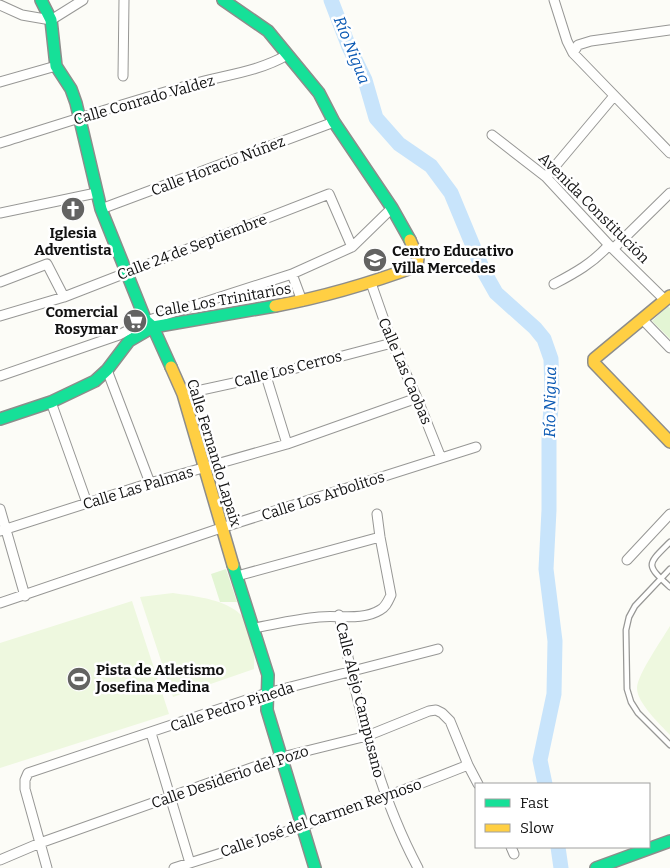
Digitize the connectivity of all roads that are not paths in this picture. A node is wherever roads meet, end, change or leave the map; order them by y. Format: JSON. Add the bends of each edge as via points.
{"nodes":[{"id":1,"x":41,"y":0,"type":"edge"},
{"id":2,"x":83,"y":0,"type":"edge"},
{"id":3,"x":124,"y":0,"type":"edge"},
{"id":4,"x":223,"y":0,"type":"edge"},
{"id":5,"x":554,"y":0,"type":"edge"},
{"id":6,"x":0,"y":5,"type":"edge"},
{"id":7,"x":51,"y":20,"type":"junction"},
{"id":8,"x":670,"y":30,"type":"edge"},
{"id":9,"x":573,"y":53,"type":"junction"},
{"id":10,"x":287,"y":55,"type":"junction"},
{"id":11,"x":56,"y":66,"type":"junction"},
{"id":12,"x":123,"y":76,"type":"dead end"},
{"id":13,"x":0,"y":82,"type":"edge"},
{"id":14,"x":614,"y":96,"type":"junction"},
{"id":15,"x":79,"y":118,"type":"junction"},
{"id":16,"x":334,"y":122,"type":"junction"},
{"id":17,"x":492,"y":135,"type":"dead end"},
{"id":18,"x":0,"y":143,"type":"edge"},
{"id":19,"x":670,"y":153,"type":"edge"},
{"id":20,"x":546,"y":177,"type":"junction"},
{"id":21,"x":96,"y":193,"type":"junction"},
{"id":22,"x":670,"y":194,"type":"edge"},
{"id":23,"x":392,"y":208,"type":"junction"},
{"id":24,"x":101,"y":209,"type":"junction"},
{"id":25,"x":0,"y":213,"type":"edge"},
{"id":26,"x":352,"y":247,"type":"junction"},
{"id":27,"x":611,"y":247,"type":"junction"},
{"id":28,"x":126,"y":273,"type":"junction"},
{"id":29,"x":292,"y":274,"type":"junction"},
{"id":30,"x":0,"y":282,"type":"edge"},
{"id":31,"x":371,"y":283,"type":"junction"},
{"id":32,"x":554,"y":284,"type":"dead end"},
{"id":33,"x":64,"y":296,"type":"junction"},
{"id":34,"x":668,"y":300,"type":"edge"},
{"id":35,"x":302,"y":301,"type":"junction"},
{"id":36,"x":0,"y":316,"type":"edge"},
{"id":37,"x":643,"y":320,"type":"junction"},
{"id":38,"x":150,"y":324,"type":"junction"},
{"id":39,"x":392,"y":343,"type":"junction"},
{"id":40,"x":670,"y":348,"type":"edge"},
{"id":41,"x":107,"y":370,"type":"junction"},
{"id":42,"x":0,"y":376,"type":"edge"},
{"id":43,"x":266,"y":376,"type":"junction"},
{"id":44,"x":183,"y":394,"type":"junction"},
{"id":45,"x":417,"y":398,"type":"junction"},
{"id":46,"x":51,"y":402,"type":"junction"},
{"id":47,"x":0,"y":419,"type":"edge"},
{"id":48,"x":670,"y":442,"type":"edge"},
{"id":49,"x":287,"y":444,"type":"junction"},
{"id":50,"x":476,"y":447,"type":"dead end"},
{"id":51,"x":441,"y":458,"type":"junction"},
{"id":52,"x":205,"y":468,"type":"junction"},
{"id":53,"x":150,"y":483,"type":"junction"},
{"id":54,"x":87,"y":503,"type":"junction"},
{"id":55,"x":0,"y":509,"type":"edge"},
{"id":56,"x":377,"y":514,"type":"dead end"},
{"id":57,"x":670,"y":514,"type":"edge"},
{"id":58,"x":222,"y":528,"type":"junction"},
{"id":59,"x":3,"y":530,"type":"edge"},
{"id":60,"x":380,"y":537,"type":"junction"},
{"id":61,"x":670,"y":542,"type":"edge"},
{"id":62,"x":627,"y":560,"type":"dead end"},
{"id":63,"x":670,"y":569,"type":"edge"},
{"id":64,"x":237,"y":576,"type":"junction"},
{"id":65,"x":660,"y":579,"type":"junction"},
{"id":66,"x":670,"y":588,"type":"edge"},
{"id":67,"x":25,"y":596,"type":"junction"},
{"id":68,"x":0,"y":603,"type":"edge"},
{"id":69,"x":339,"y":615,"type":"junction"},
{"id":70,"x":254,"y":628,"type":"junction"},
{"id":71,"x":438,"y":649,"type":"dead end"},
{"id":72,"x":350,"y":672,"type":"junction"},
{"id":73,"x":267,"y":693,"type":"junction"},
{"id":74,"x":151,"y":733,"type":"junction"},
{"id":75,"x":367,"y":736,"type":"junction"},
{"id":76,"x":670,"y":745,"type":"edge"},
{"id":77,"x":282,"y":757,"type":"junction"},
{"id":78,"x":468,"y":765,"type":"junction"},
{"id":79,"x":477,"y":783,"type":"edge"},
{"id":80,"x":170,"y":797,"type":"junction"},
{"id":81,"x":386,"y":798,"type":"junction"},
{"id":82,"x":302,"y":828,"type":"junction"},
{"id":83,"x":670,"y":842,"type":"edge"},
{"id":84,"x":40,"y":843,"type":"junction"},
{"id":85,"x":0,"y":860,"type":"edge"},
{"id":86,"x":190,"y":863,"type":"junction"},
{"id":87,"x":47,"y":868,"type":"edge"},
{"id":88,"x":174,"y":868,"type":"edge"},
{"id":89,"x":315,"y":868,"type":"edge"},
{"id":90,"x":418,"y":868,"type":"edge"},
{"id":91,"x":596,"y":868,"type":"edge"}],
"edges":[{"from":1,"to":7,"type":"street","name":"Calle Fernando Lapaix"},
{"from":2,"to":7,"type":"street"},
{"from":3,"to":12,"type":"street"},
{"from":4,"to":10,"type":"street","via":[[268,31]]},
{"from":5,"to":9,"type":"street","via":[[566,41]]},
{"from":6,"to":7,"type":"street","via":[[22,15]]},
{"from":7,"to":11,"type":"street","name":"Calle Fernando Lapaix"},
{"from":8,"to":9,"type":"street","via":[[591,40],[578,45]]},
{"from":9,"to":14,"type":"street"},
{"from":10,"to":15,"type":"street","name":"Calle Conrado Valdez","via":[[245,72]]},
{"from":10,"to":16,"type":"street","via":[[319,93]]},
{"from":11,"to":13,"type":"street"},
{"from":11,"to":15,"type":"street","name":"Calle Fernando Lapaix","via":[[71,89]]},
{"from":14,"to":19,"type":"street"},
{"from":14,"to":20,"type":"street"},
{"from":15,"to":18,"type":"street","name":"Calle Conrado Valdez"},
{"from":15,"to":21,"type":"street","name":"Calle Fernando Lapaix"},
{"from":16,"to":23,"type":"street"},
{"from":16,"to":24,"type":"street","name":"Calle Horacio Núñez"},
{"from":17,"to":20,"type":"street","name":"Avenida Constitución"},
{"from":20,"to":27,"type":"street","name":"Avenida Constitución"},
{"from":21,"to":24,"type":"street","name":"Calle Fernando Lapaix"},
{"from":21,"to":25,"type":"street"},
{"from":22,"to":27,"type":"street"},
{"from":23,"to":26,"type":"street"},
{"from":23,"to":31,"type":"street","name":"Calle Los Trinitarios","via":[[416,251],[416,266]]},
{"from":24,"to":28,"type":"street","name":"Calle Fernando Lapaix"},
{"from":26,"to":28,"type":"street","name":"Calle 24 de Septiembre","via":[[328,194]]},
{"from":26,"to":29,"type":"street"},
{"from":27,"to":32,"type":"street","via":[[587,266]]},
{"from":27,"to":34,"type":"street","name":"Avenida Constitución"},
{"from":28,"to":33,"type":"street","name":"Calle 24 de Septiembre"},
{"from":28,"to":38,"type":"street","name":"Calle Fernando Lapaix"},
{"from":29,"to":35,"type":"street"},
{"from":29,"to":38,"type":"street"},
{"from":30,"to":33,"type":"street","via":[[47,264]]},
{"from":31,"to":35,"type":"street","name":"Calle Los Trinitarios"},
{"from":31,"to":39,"type":"street","name":"Calle Las Caobas"},
{"from":33,"to":36,"type":"street","name":"Calle 24 de Septiembre"},
{"from":34,"to":37,"type":"street"},
{"from":35,"to":38,"type":"street","name":"Calle Los Trinitarios"},
{"from":37,"to":40,"type":"street"},
{"from":37,"to":48,"type":"street","via":[[594,359],[594,363]]},
{"from":38,"to":41,"type":"street","name":"Calle Los Trinitarios","via":[[129,341]]},
{"from":38,"to":42,"type":"street"},
{"from":38,"to":44,"type":"street","name":"Calle Fernando Lapaix"},
{"from":39,"to":43,"type":"street","name":"Calle Los Cerros"},
{"from":39,"to":45,"type":"street","name":"Calle Las Caobas"},
{"from":41,"to":46,"type":"street","name":"Calle Los Trinitarios","via":[[95,381]]},
{"from":41,"to":53,"type":"street"},
{"from":43,"to":44,"type":"street","name":"Calle Los Cerros"},
{"from":43,"to":49,"type":"street"},
{"from":44,"to":52,"type":"street","name":"Calle Fernando Lapaix"},
{"from":45,"to":49,"type":"street","name":"Calle Las Palmas"},
{"from":45,"to":51,"type":"street","name":"Calle Las Caobas"},
{"from":46,"to":47,"type":"street","name":"Calle Los Trinitarios"},
{"from":46,"to":54,"type":"street"},
{"from":49,"to":52,"type":"street","name":"Calle Las Palmas"},
{"from":50,"to":51,"type":"street","name":"Calle Los Arbolitos"},
{"from":51,"to":58,"type":"street","name":"Calle Los Arbolitos"},
{"from":52,"to":53,"type":"street","name":"Calle Las Palmas"},
{"from":52,"to":58,"type":"street","name":"Calle Fernando Lapaix"},
{"from":53,"to":54,"type":"street","name":"Calle Las Palmas"},
{"from":54,"to":59,"type":"street","name":"Calle Las Palmas"},
{"from":55,"to":59,"type":"street"},
{"from":56,"to":60,"type":"street"},
{"from":57,"to":62,"type":"street"},
{"from":58,"to":64,"type":"street","name":"Calle Fernando Lapaix"},
{"from":58,"to":67,"type":"street","name":"Calle Los Arbolitos"},
{"from":59,"to":67,"type":"street"},
{"from":60,"to":64,"type":"street"},
{"from":60,"to":69,"type":"street","via":[[391,595],[388,603],[362,617]]},
{"from":61,"to":65,"type":"lane","via":[[651,563],[653,572]]},
{"from":63,"to":65,"type":"lane"},
{"from":64,"to":70,"type":"street","name":"Calle Fernando Lapaix"},
{"from":65,"to":66,"type":"lane"},
{"from":65,"to":76,"type":"lane","via":[[635,606],[629,618],[626,689],[638,713]]},
{"from":67,"to":68,"type":"street","name":"Calle Los Arbolitos"},
{"from":69,"to":70,"type":"street"},
{"from":69,"to":72,"type":"street","name":"Calle Alejo Campusano"},
{"from":70,"to":73,"type":"street","name":"Calle Fernando Lapaix","via":[[268,675]]},
{"from":71,"to":72,"type":"street","name":"Calle Pedro Pineda"},
{"from":72,"to":73,"type":"street","name":"Calle Pedro Pineda"},
{"from":72,"to":75,"type":"street","name":"Calle Alejo Campusano"},
{"from":73,"to":74,"type":"street","name":"Calle Pedro Pineda"},
{"from":73,"to":77,"type":"street","name":"Calle Fernando Lapaix","via":[[267,710]]},
{"from":74,"to":80,"type":"street"},
{"from":74,"to":84,"type":"street","name":"Calle Pedro Pineda","via":[[28,773],[25,789]]},
{"from":75,"to":77,"type":"street","name":"Calle Desiderio del Pozo"},
{"from":75,"to":78,"type":"street","name":"Calle Desiderio del Pozo","via":[[436,710],[450,722]]},
{"from":75,"to":81,"type":"street","name":"Calle Alejo Campusano"},
{"from":77,"to":80,"type":"street","name":"Calle Desiderio del Pozo"},
{"from":77,"to":82,"type":"street","name":"Calle Fernando Lapaix"},
{"from":78,"to":79,"type":"street","name":"Calle Desiderio del Pozo"},
{"from":78,"to":81,"type":"street","name":"Calle José del Carmen Reynoso"},
{"from":80,"to":84,"type":"street","name":"Calle Desiderio del Pozo"},
{"from":80,"to":86,"type":"street"},
{"from":81,"to":82,"type":"street","name":"Calle José del Carmen Reynoso"},
{"from":81,"to":90,"type":"street","name":"Calle Alejo Campusano"},
{"from":82,"to":86,"type":"street","name":"Calle José del Carmen Reynoso"},
{"from":82,"to":89,"type":"street","name":"Calle Fernando Lapaix"},
{"from":83,"to":91,"type":"street"},
{"from":84,"to":85,"type":"street","name":"Calle Desiderio del Pozo"},
{"from":84,"to":87,"type":"street"},
{"from":86,"to":88,"type":"street","name":"Calle José del Carmen Reynoso"}]}
